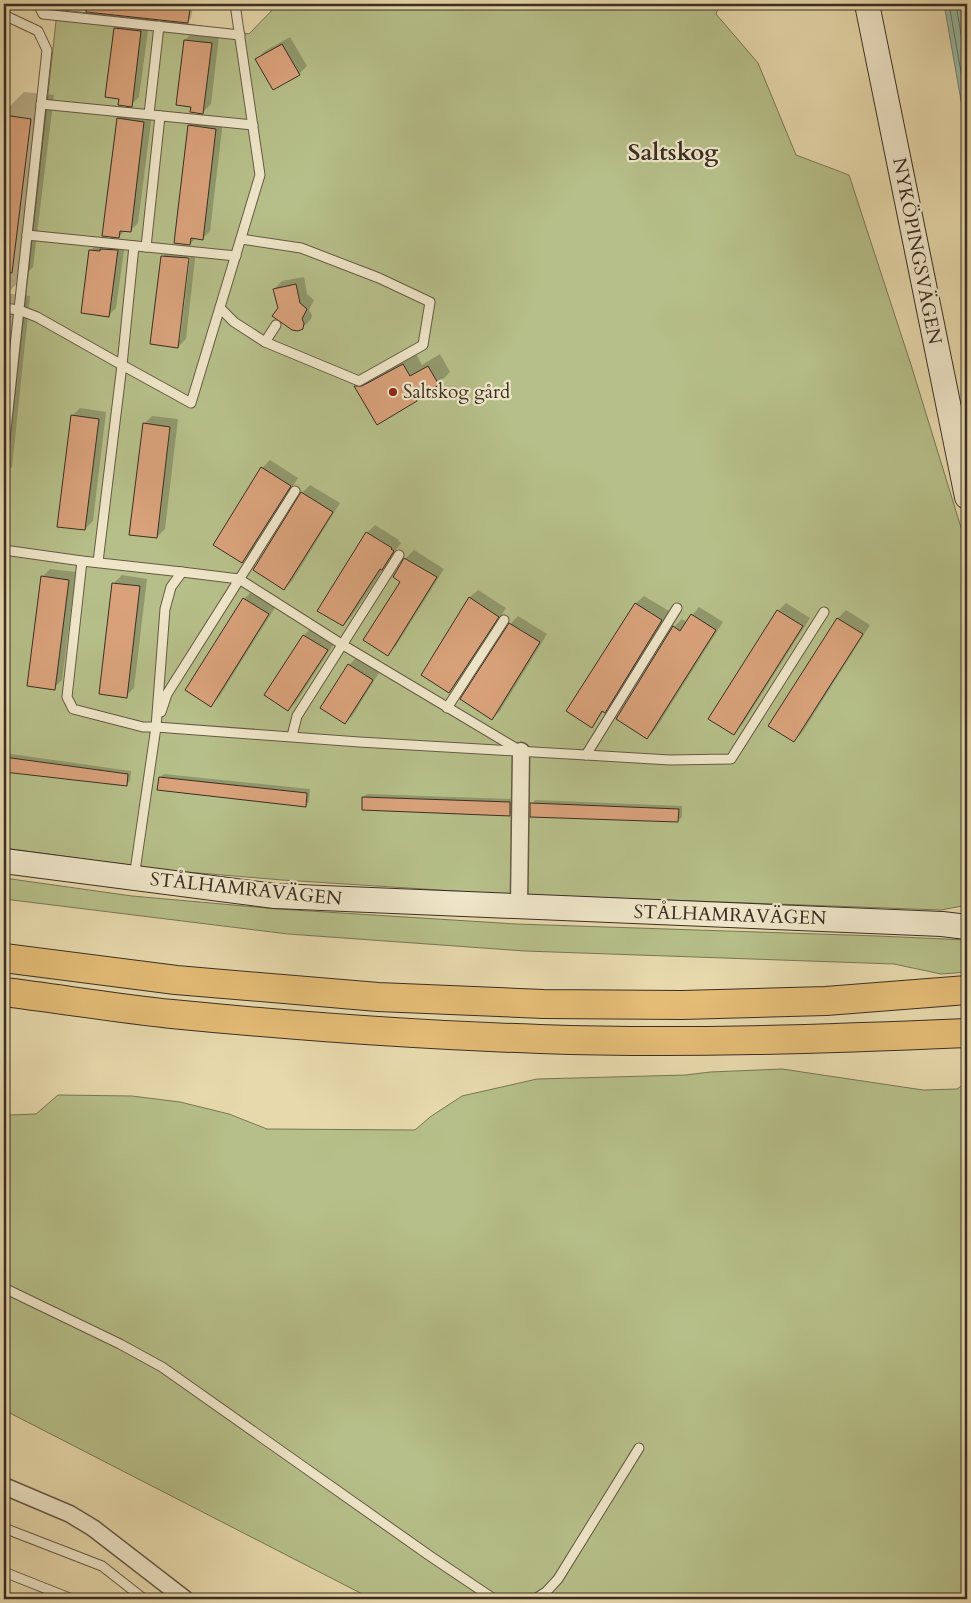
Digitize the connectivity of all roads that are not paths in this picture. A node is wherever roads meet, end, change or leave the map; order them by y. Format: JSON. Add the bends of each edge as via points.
{"nodes":[{"id":1,"x":38,"y":4,"type":"edge"},
{"id":2,"x":235,"y":4,"type":"edge"},
{"id":3,"x":867,"y":4,"type":"edge"},
{"id":4,"x":4,"y":15,"type":"edge"},
{"id":5,"x":159,"y":26,"type":"junction"},
{"id":6,"x":240,"y":35,"type":"junction"},
{"id":7,"x":41,"y":104,"type":"junction"},
{"id":8,"x":149,"y":114,"type":"junction"},
{"id":9,"x":160,"y":116,"type":"junction"},
{"id":10,"x":253,"y":125,"type":"junction"},
{"id":11,"x":27,"y":235,"type":"junction"},
{"id":12,"x":241,"y":239,"type":"junction"},
{"id":13,"x":134,"y":246,"type":"junction"},
{"id":14,"x":146,"y":247,"type":"junction"},
{"id":15,"x":236,"y":256,"type":"junction"},
{"id":16,"x":4,"y":308,"type":"edge"},
{"id":17,"x":220,"y":308,"type":"junction"},
{"id":18,"x":19,"y":310,"type":"junction"},
{"id":19,"x":276,"y":325,"type":"dead end"},
{"id":20,"x":266,"y":342,"type":"junction"},
{"id":21,"x":122,"y":365,"type":"junction"},
{"id":22,"x":4,"y":448,"type":"edge"},
{"id":23,"x":295,"y":491,"type":"dead end"},
{"id":24,"x":967,"y":498,"type":"edge"},
{"id":25,"x":4,"y":550,"type":"edge"},
{"id":26,"x":399,"y":555,"type":"dead end"},
{"id":27,"x":82,"y":561,"type":"junction"},
{"id":28,"x":98,"y":562,"type":"junction"},
{"id":29,"x":182,"y":572,"type":"junction"},
{"id":30,"x":239,"y":580,"type":"junction"},
{"id":31,"x":677,"y":608,"type":"dead end"},
{"id":32,"x":824,"y":612,"type":"dead end"},
{"id":33,"x":504,"y":620,"type":"dead end"},
{"id":34,"x":343,"y":645,"type":"junction"},
{"id":35,"x":447,"y":708,"type":"junction"},
{"id":36,"x":156,"y":727,"type":"junction"},
{"id":37,"x":292,"y":736,"type":"junction"},
{"id":38,"x":521,"y":751,"type":"junction"},
{"id":39,"x":586,"y":755,"type":"junction"},
{"id":40,"x":4,"y":861,"type":"edge"},
{"id":41,"x":134,"y":878,"type":"junction"},
{"id":42,"x":519,"y":906,"type":"junction"},
{"id":43,"x":967,"y":918,"type":"edge"},
{"id":44,"x":942,"y":924,"type":"junction"},
{"id":45,"x":967,"y":927,"type":"edge"},
{"id":46,"x":4,"y":958,"type":"edge"},
{"id":47,"x":967,"y":990,"type":"edge"},
{"id":48,"x":4,"y":992,"type":"edge"},
{"id":49,"x":967,"y":1033,"type":"edge"},
{"id":50,"x":4,"y":1288,"type":"edge"},
{"id":51,"x":640,"y":1448,"type":"dead end"},
{"id":52,"x":4,"y":1486,"type":"edge"},
{"id":53,"x":4,"y":1528,"type":"edge"},
{"id":54,"x":4,"y":1572,"type":"edge"},
{"id":55,"x":72,"y":1599,"type":"edge"},
{"id":56,"x":144,"y":1599,"type":"edge"},
{"id":57,"x":185,"y":1599,"type":"edge"},
{"id":58,"x":494,"y":1599,"type":"edge"},
{"id":59,"x":534,"y":1599,"type":"edge"}],
"edges":[{"from":1,"to":5,"type":"lane","via":[[43,14]]},
{"from":2,"to":6,"type":"lane"},
{"from":3,"to":24,"type":"main road","name":"NYKÖPINGSVÄGEN"},
{"from":4,"to":7,"type":"lane","via":[[38,31],[47,50]]},
{"from":5,"to":6,"type":"lane"},
{"from":5,"to":8,"type":"lane"},
{"from":6,"to":10,"type":"lane"},
{"from":7,"to":8,"type":"lane"},
{"from":7,"to":11,"type":"lane"},
{"from":8,"to":9,"type":"lane"},
{"from":9,"to":10,"type":"lane"},
{"from":9,"to":14,"type":"lane"},
{"from":10,"to":12,"type":"lane","via":[[260,175]]},
{"from":11,"to":13,"type":"lane"},
{"from":11,"to":18,"type":"lane"},
{"from":12,"to":15,"type":"lane"},
{"from":12,"to":20,"type":"lane","via":[[301,248],[430,302],[423,345],[359,381]]},
{"from":13,"to":14,"type":"lane"},
{"from":13,"to":21,"type":"lane"},
{"from":14,"to":15,"type":"lane"},
{"from":15,"to":17,"type":"lane"},
{"from":16,"to":18,"type":"lane"},
{"from":17,"to":20,"type":"lane","via":[[234,322]]},
{"from":17,"to":21,"type":"lane","via":[[192,403]]},
{"from":18,"to":21,"type":"lane"},
{"from":18,"to":22,"type":"lane"},
{"from":19,"to":20,"type":"lane"},
{"from":21,"to":28,"type":"lane"},
{"from":23,"to":30,"type":"lane"},
{"from":25,"to":27,"type":"lane"},
{"from":26,"to":34,"type":"lane"},
{"from":27,"to":28,"type":"lane"},
{"from":27,"to":36,"type":"lane","via":[[67,697],[73,709],[143,727]]},
{"from":28,"to":29,"type":"lane"},
{"from":29,"to":30,"type":"lane"},
{"from":29,"to":36,"type":"lane","via":[[171,587],[165,609]]},
{"from":30,"to":34,"type":"lane"},
{"from":30,"to":36,"type":"lane","via":[[167,694]]},
{"from":31,"to":39,"type":"lane"},
{"from":32,"to":39,"type":"lane","via":[[731,759],[670,760]]},
{"from":33,"to":35,"type":"lane"},
{"from":34,"to":35,"type":"lane"},
{"from":34,"to":37,"type":"lane","via":[[297,716]]},
{"from":35,"to":38,"type":"lane"},
{"from":36,"to":37,"type":"lane"},
{"from":36,"to":41,"type":"lane"},
{"from":37,"to":38,"type":"lane"},
{"from":38,"to":39,"type":"lane"},
{"from":38,"to":42,"type":"street"},
{"from":40,"to":41,"type":"main road","name":"STÅLHAMRAVÄGEN"},
{"from":41,"to":42,"type":"main road","name":"STÅLHAMRAVÄGEN","via":[[275,896]]},
{"from":42,"to":44,"type":"main road","name":"STÅLHAMRAVÄGEN"},
{"from":43,"to":44,"type":"main road","name":"STÅLHAMRAVÄGEN"},
{"from":44,"to":45,"type":"main road","name":"STÅLHAMRAVÄGEN"},
{"from":46,"to":47,"type":"highway","via":[[176,980],[378,997],[542,1004],[826,1002]]},
{"from":48,"to":49,"type":"highway","via":[[171,1014],[375,1031],[541,1039],[830,1039]]},
{"from":50,"to":58,"type":"lane","via":[[162,1367]]},
{"from":51,"to":59,"type":"lane","via":[[558,1579]]},
{"from":52,"to":57,"type":"street","via":[[70,1514],[93,1528]]},
{"from":53,"to":56,"type":"lane","via":[[102,1566]]},
{"from":54,"to":55,"type":"lane"}]}
